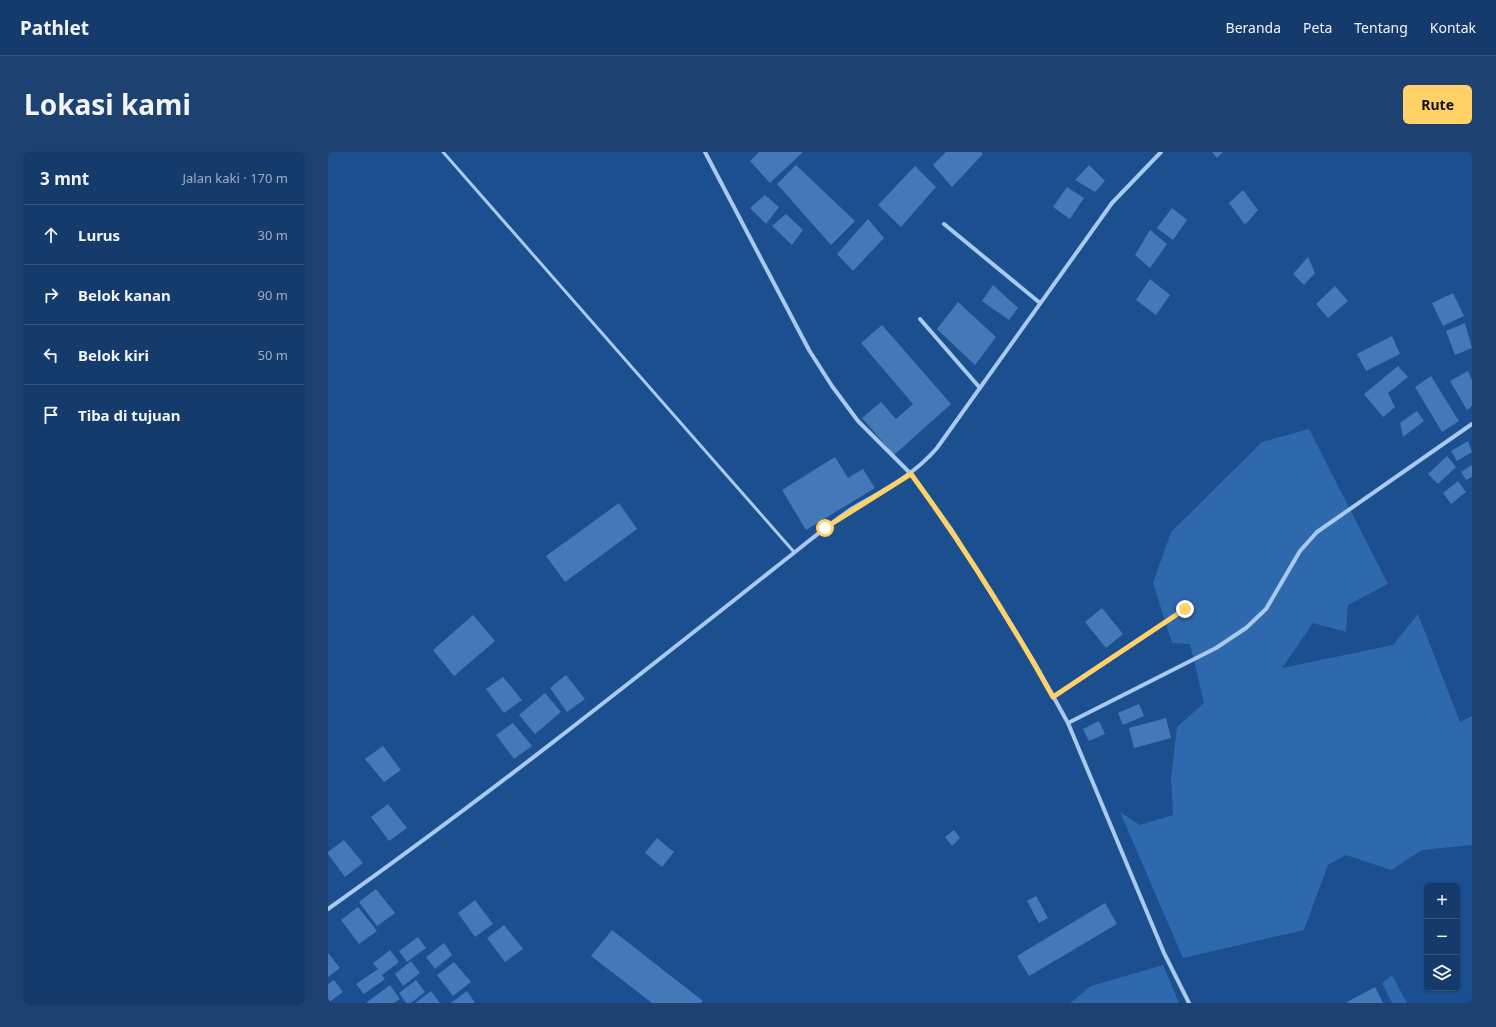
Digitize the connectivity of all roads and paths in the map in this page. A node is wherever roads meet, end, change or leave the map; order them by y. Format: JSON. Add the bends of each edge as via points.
{"nodes":[{"id":1,"x":443,"y":152,"type":"edge"},
{"id":2,"x":705,"y":152,"type":"edge"},
{"id":3,"x":1161,"y":152,"type":"edge"},
{"id":4,"x":944,"y":224,"type":"dead end"},
{"id":5,"x":1040,"y":303,"type":"junction"},
{"id":6,"x":920,"y":320,"type":"dead end"},
{"id":7,"x":980,"y":388,"type":"junction"},
{"id":8,"x":1472,"y":424,"type":"edge"},
{"id":9,"x":911,"y":474,"type":"junction"},
{"id":10,"x":794,"y":552,"type":"junction"},
{"id":11,"x":1185,"y":609,"type":"dead end"},
{"id":12,"x":1053,"y":697,"type":"junction"},
{"id":13,"x":1068,"y":723,"type":"junction"},
{"id":14,"x":328,"y":909,"type":"edge"},
{"id":15,"x":1189,"y":1003,"type":"edge"}],
"edges":[{"from":1,"to":10,"type":"lane"},
{"from":2,"to":9,"type":"street","via":[[809,350],[832,386],[858,421]]},
{"from":3,"to":5,"type":"street","via":[[1112,203]]},
{"from":4,"to":5,"type":"street"},
{"from":5,"to":7,"type":"street"},
{"from":6,"to":7,"type":"street"},
{"from":7,"to":9,"type":"street","via":[[937,448]]},
{"from":8,"to":13,"type":"street","via":[[1317,532],[1300,551],[1266,609],[1246,628],[1216,648]]},
{"from":9,"to":10,"type":"street","via":[[852,510]]},
{"from":9,"to":12,"type":"street","via":[[951,529]]},
{"from":10,"to":14,"type":"street","via":[[495,787]]},
{"from":11,"to":12,"type":"street"},
{"from":12,"to":13,"type":"street"},
{"from":13,"to":15,"type":"street","via":[[1164,953]]}]}
